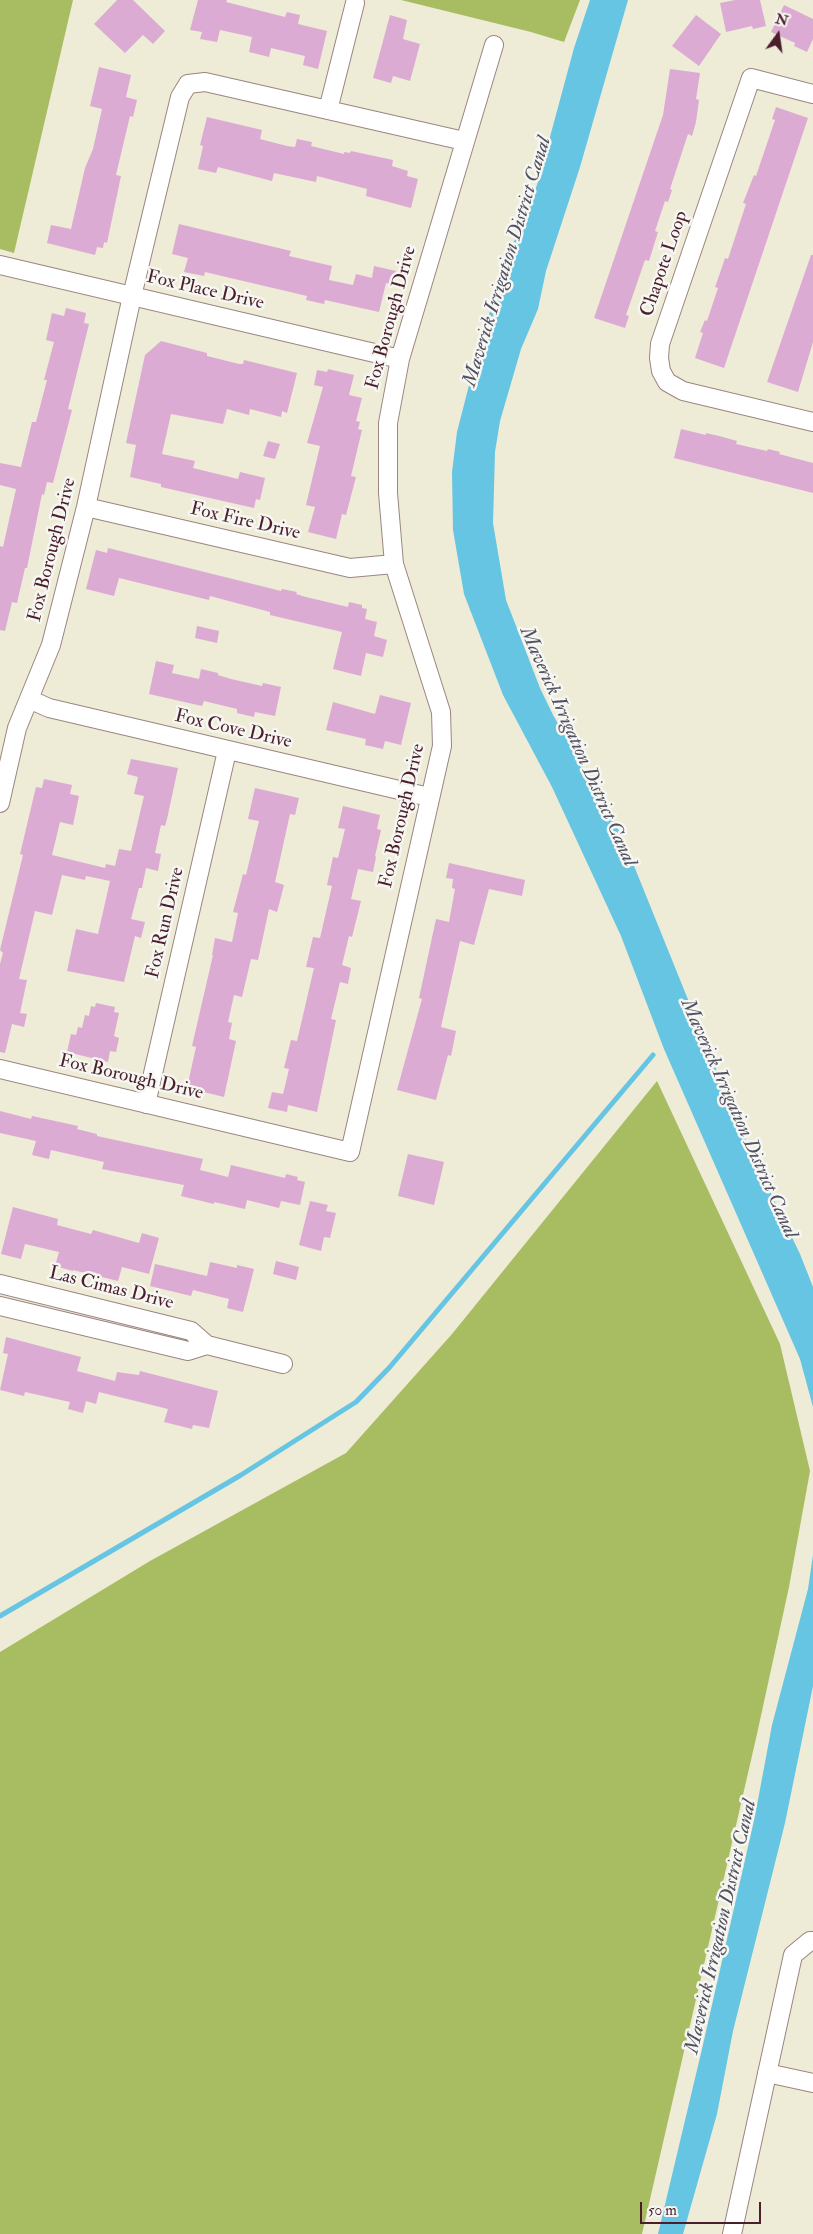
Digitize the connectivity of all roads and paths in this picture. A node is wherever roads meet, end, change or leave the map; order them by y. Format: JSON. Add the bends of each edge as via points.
{"nodes":[{"id":1,"x":355,"y":3,"type":"dead end"},
{"id":2,"x":494,"y":45,"type":"dead end"},
{"id":3,"x":813,"y":94,"type":"edge"},
{"id":4,"x":328,"y":110,"type":"junction"},
{"id":5,"x":464,"y":141,"type":"junction"},
{"id":6,"x":0,"y":265,"type":"edge"},
{"id":7,"x":132,"y":296,"type":"junction"},
{"id":8,"x":400,"y":358,"type":"junction"},
{"id":9,"x":813,"y":422,"type":"edge"},
{"id":10,"x":86,"y":507,"type":"junction"},
{"id":11,"x":394,"y":564,"type":"junction"},
{"id":12,"x":29,"y":699,"type":"junction"},
{"id":13,"x":227,"y":751,"type":"junction"},
{"id":14,"x":429,"y":798,"type":"junction"},
{"id":15,"x":0,"y":803,"type":"edge"},
{"id":16,"x":0,"y":1070,"type":"edge"},
{"id":17,"x":146,"y":1104,"type":"junction"},
{"id":18,"x":0,"y":1284,"type":"edge"},
{"id":19,"x":21,"y":1289,"type":"junction"},
{"id":20,"x":8,"y":1308,"type":"edge"},
{"id":21,"x":106,"y":1310,"type":"junction"},
{"id":22,"x":102,"y":1331,"type":"junction"},
{"id":23,"x":207,"y":1345,"type":"junction"},
{"id":24,"x":283,"y":1364,"type":"dead end"},
{"id":25,"x":813,"y":1941,"type":"edge"},
{"id":26,"x":767,"y":2073,"type":"junction"},
{"id":27,"x":813,"y":2083,"type":"edge"},
{"id":28,"x":732,"y":2234,"type":"edge"}],
"edges":[{"from":1,"to":4,"type":"street"},
{"from":2,"to":5,"type":"street","name":"Fox Borough Drive"},
{"from":3,"to":9,"type":"street","name":"Chapote Loop","via":[[750,78],[660,344],[659,358],[667,382],[683,390]]},
{"from":4,"to":5,"type":"street","name":"Fox Borough Drive"},
{"from":4,"to":7,"type":"street","name":"Fox Borough Drive","via":[[205,82],[188,84],[180,97]]},
{"from":5,"to":8,"type":"street","name":"Fox Borough Drive"},
{"from":6,"to":7,"type":"street","name":"Fox Place Drive"},
{"from":7,"to":8,"type":"street","name":"Fox Place Drive"},
{"from":7,"to":10,"type":"street","name":"Fox Borough Drive"},
{"from":8,"to":11,"type":"street","name":"Fox Borough Drive","via":[[388,423],[388,493]]},
{"from":10,"to":11,"type":"street","name":"Fox Fire Drive","via":[[350,568]]},
{"from":10,"to":12,"type":"street","name":"Fox Borough Drive","via":[[51,645]]},
{"from":11,"to":14,"type":"street","name":"Fox Borough Drive","via":[[441,712],[442,746]]},
{"from":12,"to":13,"type":"street","name":"Fox Cove Drive","via":[[49,708]]},
{"from":12,"to":15,"type":"street","name":"Fox Borough Drive","via":[[17,728]]},
{"from":13,"to":14,"type":"street","name":"Fox Cove Drive"},
{"from":13,"to":17,"type":"street","name":"Fox Run Drive"},
{"from":14,"to":17,"type":"street","name":"Fox Borough Drive","via":[[350,1152]]},
{"from":16,"to":17,"type":"street","name":"Fox Borough Drive"},
{"from":18,"to":19,"type":"street","name":"Las Cimas Drive"},
{"from":19,"to":20,"type":"street"},
{"from":19,"to":21,"type":"street","name":"Las Cimas Drive"},
{"from":20,"to":22,"type":"street","name":"Las Cimas Drive"},
{"from":21,"to":22,"type":"street"},
{"from":21,"to":23,"type":"street","name":"Las Cimas Drive","via":[[191,1331]]},
{"from":22,"to":23,"type":"street","name":"Las Cimas Drive","via":[[188,1351]]},
{"from":23,"to":24,"type":"street","name":"Las Cimas Drive"},
{"from":25,"to":26,"type":"street","via":[[793,1955]]},
{"from":26,"to":27,"type":"street"},
{"from":26,"to":28,"type":"street"}]}
